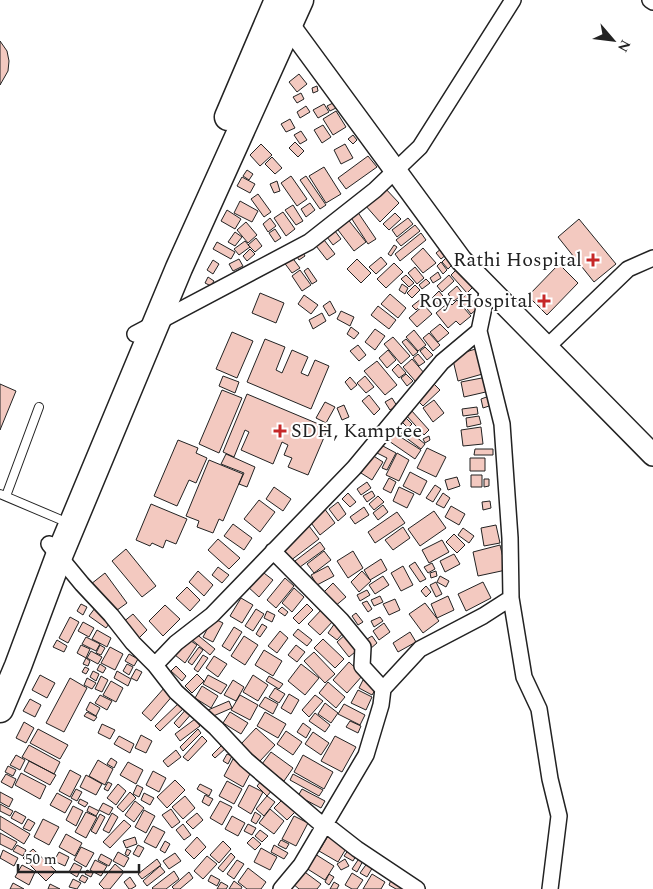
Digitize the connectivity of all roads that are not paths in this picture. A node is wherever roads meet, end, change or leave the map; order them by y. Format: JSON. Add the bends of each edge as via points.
{"nodes":[{"id":1,"x":513,"y":0,"type":"edge"},
{"id":2,"x":283,"y":6,"type":"edge"},
{"id":3,"x":396,"y":171,"type":"junction"},
{"id":4,"x":653,"y":258,"type":"edge"},
{"id":5,"x":488,"y":288,"type":"junction"},
{"id":6,"x":146,"y":328,"type":"junction"},
{"id":7,"x":479,"y":331,"type":"junction"},
{"id":8,"x":547,"y":347,"type":"junction"},
{"id":9,"x":39,"y":406,"type":"dead end"},
{"id":10,"x":653,"y":455,"type":"edge"},
{"id":11,"x":3,"y":495,"type":"edge"},
{"id":12,"x":60,"y":519,"type":"junction"},
{"id":13,"x":54,"y":550,"type":"junction"},
{"id":14,"x":273,"y":551,"type":"junction"},
{"id":15,"x":510,"y":598,"type":"junction"},
{"id":16,"x":0,"y":662,"type":"edge"},
{"id":17,"x":155,"y":665,"type":"junction"},
{"id":18,"x":383,"y":689,"type":"junction"},
{"id":19,"x":0,"y":709,"type":"edge"},
{"id":20,"x":325,"y":824,"type":"junction"},
{"id":21,"x":281,"y":889,"type":"edge"},
{"id":22,"x":417,"y":889,"type":"edge"},
{"id":23,"x":550,"y":889,"type":"edge"}],
"edges":[{"from":1,"to":3,"type":"street","via":[[420,147]]},
{"from":2,"to":3,"type":"street"},
{"from":2,"to":6,"type":"highway"},
{"from":3,"to":5,"type":"street","via":[[461,260]]},
{"from":3,"to":6,"type":"street","via":[[309,242]]},
{"from":4,"to":8,"type":"street","via":[[628,269]]},
{"from":5,"to":7,"type":"street"},
{"from":5,"to":8,"type":"street"},
{"from":6,"to":12,"type":"highway"},
{"from":6,"to":13,"type":"highway"},
{"from":7,"to":14,"type":"street","via":[[442,362],[354,468]]},
{"from":7,"to":15,"type":"street","via":[[502,424],[510,538]]},
{"from":8,"to":10,"type":"street"},
{"from":9,"to":11,"type":"lane"},
{"from":11,"to":12,"type":"lane"},
{"from":12,"to":13,"type":"highway"},
{"from":13,"to":16,"type":"highway"},
{"from":13,"to":17,"type":"street","via":[[132,643]]},
{"from":13,"to":19,"type":"highway","via":[[18,666]]},
{"from":14,"to":17,"type":"street","via":[[212,614]]},
{"from":14,"to":18,"type":"street","via":[[363,647],[362,666]]},
{"from":15,"to":18,"type":"street","via":[[484,616],[420,649]]},
{"from":15,"to":23,"type":"street","via":[[524,678],[539,709],[559,816]]},
{"from":17,"to":20,"type":"street","via":[[176,692],[246,760]]},
{"from":18,"to":20,"type":"street","via":[[366,756]]},
{"from":20,"to":21,"type":"street"},
{"from":20,"to":22,"type":"street"}]}
